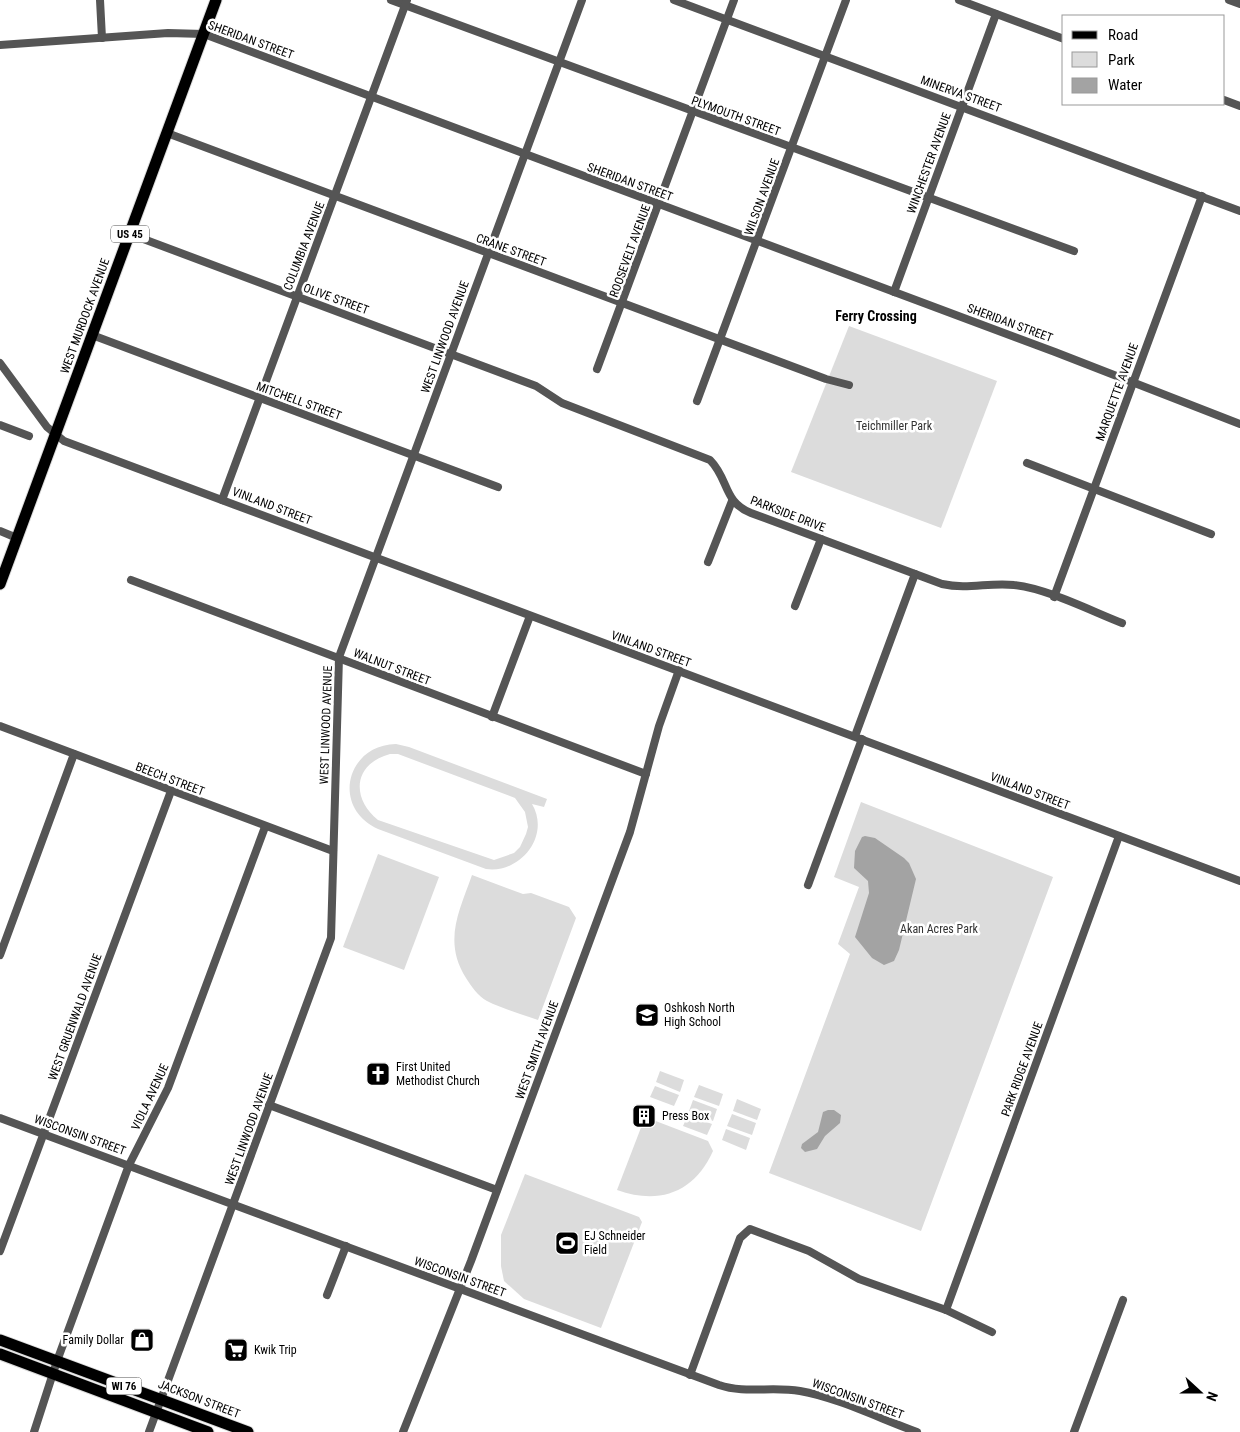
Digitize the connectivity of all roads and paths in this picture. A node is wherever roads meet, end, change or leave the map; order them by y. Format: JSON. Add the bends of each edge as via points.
{"nodes":[{"id":1,"x":100,"y":0,"type":"edge"},
{"id":2,"x":216,"y":0,"type":"edge"},
{"id":3,"x":391,"y":0,"type":"edge"},
{"id":4,"x":582,"y":0,"type":"edge"},
{"id":5,"x":674,"y":0,"type":"edge"},
{"id":6,"x":734,"y":0,"type":"edge"},
{"id":7,"x":846,"y":0,"type":"edge"},
{"id":8,"x":960,"y":0,"type":"edge"},
{"id":9,"x":1230,"y":0,"type":"edge"},
{"id":10,"x":406,"y":3,"type":"edge"},
{"id":11,"x":1240,"y":4,"type":"edge"},
{"id":12,"x":996,"y":14,"type":"junction"},
{"id":13,"x":727,"y":20,"type":"junction"},
{"id":14,"x":204,"y":34,"type":"junction"},
{"id":15,"x":102,"y":38,"type":"junction"},
{"id":16,"x":1062,"y":38,"type":"edge"},
{"id":17,"x":0,"y":45,"type":"edge"},
{"id":18,"x":826,"y":56,"type":"junction"},
{"id":19,"x":558,"y":62,"type":"junction"},
{"id":20,"x":370,"y":98,"type":"junction"},
{"id":21,"x":1225,"y":100,"type":"edge"},
{"id":22,"x":962,"y":106,"type":"junction"},
{"id":23,"x":1240,"y":106,"type":"edge"},
{"id":24,"x":693,"y":112,"type":"junction"},
{"id":25,"x":167,"y":133,"type":"junction"},
{"id":26,"x":792,"y":148,"type":"junction"},
{"id":27,"x":524,"y":154,"type":"junction"},
{"id":28,"x":335,"y":195,"type":"junction"},
{"id":29,"x":1202,"y":196,"type":"junction"},
{"id":30,"x":928,"y":199,"type":"junction"},
{"id":31,"x":659,"y":204,"type":"junction"},
{"id":32,"x":1240,"y":211,"type":"edge"},
{"id":33,"x":130,"y":234,"type":"junction"},
{"id":34,"x":757,"y":241,"type":"junction"},
{"id":35,"x":1074,"y":251,"type":"dead end"},
{"id":36,"x":488,"y":253,"type":"junction"},
{"id":37,"x":894,"y":292,"type":"junction"},
{"id":38,"x":297,"y":297,"type":"junction"},
{"id":39,"x":622,"y":303,"type":"junction"},
{"id":40,"x":92,"y":335,"type":"junction"},
{"id":41,"x":721,"y":340,"type":"junction"},
{"id":42,"x":451,"y":354,"type":"junction"},
{"id":43,"x":0,"y":363,"type":"edge"},
{"id":44,"x":597,"y":369,"type":"dead end"},
{"id":45,"x":1133,"y":382,"type":"junction"},
{"id":46,"x":849,"y":385,"type":"dead end"},
{"id":47,"x":258,"y":398,"type":"junction"},
{"id":48,"x":697,"y":401,"type":"dead end"},
{"id":49,"x":1240,"y":424,"type":"edge"},
{"id":50,"x":0,"y":425,"type":"edge"},
{"id":51,"x":56,"y":434,"type":"junction"},
{"id":52,"x":29,"y":436,"type":"dead end"},
{"id":53,"x":414,"y":455,"type":"junction"},
{"id":54,"x":1027,"y":463,"type":"dead end"},
{"id":55,"x":498,"y":487,"type":"dead end"},
{"id":56,"x":1093,"y":488,"type":"junction"},
{"id":57,"x":222,"y":500,"type":"junction"},
{"id":58,"x":732,"y":501,"type":"junction"},
{"id":59,"x":0,"y":531,"type":"edge"},
{"id":60,"x":1211,"y":534,"type":"dead end"},
{"id":61,"x":17,"y":538,"type":"junction"},
{"id":62,"x":821,"y":539,"type":"junction"},
{"id":63,"x":375,"y":558,"type":"junction"},
{"id":64,"x":708,"y":562,"type":"dead end"},
{"id":65,"x":915,"y":574,"type":"junction"},
{"id":66,"x":131,"y":580,"type":"dead end"},
{"id":67,"x":0,"y":584,"type":"edge"},
{"id":68,"x":1054,"y":596,"type":"junction"},
{"id":69,"x":795,"y":606,"type":"dead end"},
{"id":70,"x":530,"y":616,"type":"junction"},
{"id":71,"x":1122,"y":623,"type":"dead end"},
{"id":72,"x":340,"y":657,"type":"junction"},
{"id":73,"x":679,"y":670,"type":"junction"},
{"id":74,"x":492,"y":716,"type":"junction"},
{"id":75,"x":0,"y":726,"type":"edge"},
{"id":76,"x":858,"y":738,"type":"junction"},
{"id":77,"x":74,"y":754,"type":"junction"},
{"id":78,"x":646,"y":774,"type":"junction"},
{"id":79,"x":171,"y":791,"type":"junction"},
{"id":80,"x":266,"y":827,"type":"junction"},
{"id":81,"x":1119,"y":836,"type":"junction"},
{"id":82,"x":333,"y":851,"type":"junction"},
{"id":83,"x":1240,"y":881,"type":"edge"},
{"id":84,"x":808,"y":885,"type":"dead end"},
{"id":85,"x":0,"y":955,"type":"edge"},
{"id":86,"x":269,"y":1105,"type":"junction"},
{"id":87,"x":0,"y":1118,"type":"edge"},
{"id":88,"x":44,"y":1134,"type":"junction"},
{"id":89,"x":129,"y":1166,"type":"junction"},
{"id":90,"x":497,"y":1190,"type":"junction"},
{"id":91,"x":232,"y":1204,"type":"junction"},
{"id":92,"x":346,"y":1246,"type":"junction"},
{"id":93,"x":0,"y":1251,"type":"edge"},
{"id":94,"x":459,"y":1288,"type":"junction"},
{"id":95,"x":327,"y":1295,"type":"dead end"},
{"id":96,"x":1123,"y":1300,"type":"dead end"},
{"id":97,"x":946,"y":1310,"type":"junction"},
{"id":98,"x":992,"y":1332,"type":"dead end"},
{"id":99,"x":0,"y":1340,"type":"edge"},
{"id":100,"x":0,"y":1354,"type":"edge"},
{"id":101,"x":57,"y":1361,"type":"junction"},
{"id":102,"x":690,"y":1374,"type":"junction"},
{"id":103,"x":54,"y":1375,"type":"junction"},
{"id":104,"x":161,"y":1399,"type":"junction"},
{"id":105,"x":156,"y":1412,"type":"junction"},
{"id":106,"x":34,"y":1432,"type":"edge"},
{"id":107,"x":149,"y":1432,"type":"edge"},
{"id":108,"x":208,"y":1432,"type":"edge"},
{"id":109,"x":248,"y":1432,"type":"edge"},
{"id":110,"x":403,"y":1432,"type":"edge"},
{"id":111,"x":917,"y":1432,"type":"edge"},
{"id":112,"x":1074,"y":1432,"type":"edge"}],
"edges":[{"from":1,"to":15,"type":"street"},
{"from":2,"to":14,"type":"main road","name":"WEST MURDOCK AVENUE","number":"US 45"},
{"from":3,"to":10,"type":"street","name":"PLYMOUTH STREET"},
{"from":4,"to":19,"type":"street","name":"WEST LINWOOD AVENUE"},
{"from":5,"to":13,"type":"street","name":"MINERVA STREET"},
{"from":6,"to":13,"type":"street","name":"ROOSEVELT AVENUE"},
{"from":7,"to":18,"type":"street","name":"WILSON AVENUE"},
{"from":8,"to":12,"type":"street"},
{"from":9,"to":11,"type":"street"},
{"from":10,"to":19,"type":"street","name":"PLYMOUTH STREET"},
{"from":10,"to":20,"type":"street","name":"COLUMBIA AVENUE"},
{"from":12,"to":16,"type":"street"},
{"from":12,"to":22,"type":"street","name":"WINCHESTER AVENUE"},
{"from":13,"to":18,"type":"street","name":"MINERVA STREET"},
{"from":13,"to":24,"type":"street","name":"ROOSEVELT AVENUE"},
{"from":14,"to":15,"type":"street","name":"SHERIDAN STREET","via":[[191,32]]},
{"from":14,"to":20,"type":"street","name":"SHERIDAN STREET"},
{"from":14,"to":25,"type":"main road","name":"WEST MURDOCK AVENUE","number":"US 45"},
{"from":15,"to":17,"type":"street","name":"SHERIDAN STREET"},
{"from":18,"to":22,"type":"street","name":"MINERVA STREET"},
{"from":18,"to":26,"type":"street","name":"WILSON AVENUE"},
{"from":19,"to":24,"type":"street","name":"PLYMOUTH STREET"},
{"from":19,"to":27,"type":"street","name":"WEST LINWOOD AVENUE"},
{"from":20,"to":27,"type":"street","name":"SHERIDAN STREET"},
{"from":20,"to":28,"type":"street","name":"COLUMBIA AVENUE"},
{"from":21,"to":23,"type":"street"},
{"from":22,"to":29,"type":"street","name":"MINERVA STREET"},
{"from":22,"to":30,"type":"street","name":"WINCHESTER AVENUE"},
{"from":24,"to":26,"type":"street","name":"PLYMOUTH STREET"},
{"from":24,"to":31,"type":"street","name":"ROOSEVELT AVENUE"},
{"from":25,"to":28,"type":"street","name":"CRANE STREET"},
{"from":25,"to":33,"type":"main road","name":"WEST MURDOCK AVENUE","number":"US 45"},
{"from":26,"to":30,"type":"street","name":"PLYMOUTH STREET"},
{"from":26,"to":34,"type":"street","name":"WILSON AVENUE"},
{"from":27,"to":31,"type":"street","name":"SHERIDAN STREET"},
{"from":27,"to":36,"type":"street","name":"WEST LINWOOD AVENUE"},
{"from":28,"to":36,"type":"street","name":"CRANE STREET"},
{"from":28,"to":38,"type":"street","name":"COLUMBIA AVENUE"},
{"from":29,"to":32,"type":"street","name":"MINERVA STREET"},
{"from":29,"to":45,"type":"street","name":"MARQUETTE AVENUE"},
{"from":30,"to":35,"type":"street","name":"PLYMOUTH STREET"},
{"from":30,"to":37,"type":"street","name":"WINCHESTER AVENUE"},
{"from":31,"to":34,"type":"street","name":"SHERIDAN STREET"},
{"from":31,"to":39,"type":"street","name":"ROOSEVELT AVENUE"},
{"from":33,"to":38,"type":"street","name":"OLIVE STREET"},
{"from":33,"to":40,"type":"main road","name":"WEST MURDOCK AVENUE","number":"US 45"},
{"from":34,"to":37,"type":"street","name":"SHERIDAN STREET"},
{"from":34,"to":41,"type":"street","name":"WILSON AVENUE"},
{"from":36,"to":39,"type":"street","name":"CRANE STREET"},
{"from":36,"to":42,"type":"street","name":"WEST LINWOOD AVENUE"},
{"from":37,"to":45,"type":"street","name":"SHERIDAN STREET"},
{"from":38,"to":42,"type":"street","name":"OLIVE STREET"},
{"from":38,"to":47,"type":"street","name":"COLUMBIA AVENUE"},
{"from":39,"to":41,"type":"street","name":"CRANE STREET"},
{"from":39,"to":44,"type":"street","name":"ROOSEVELT AVENUE"},
{"from":40,"to":47,"type":"street","name":"MITCHELL STREET"},
{"from":40,"to":51,"type":"main road","name":"WEST MURDOCK AVENUE","number":"US 45"},
{"from":41,"to":46,"type":"street","name":"CRANE STREET"},
{"from":41,"to":48,"type":"street","name":"WILSON AVENUE"},
{"from":42,"to":53,"type":"street","name":"WEST LINWOOD AVENUE"},
{"from":42,"to":58,"type":"street","name":"PARKSIDE DRIVE","via":[[536,386],[562,403],[710,460],[719,470]]},
{"from":43,"to":51,"type":"street","name":"VINLAND STREET","via":[[47,427]]},
{"from":45,"to":49,"type":"street","name":"SHERIDAN STREET"},
{"from":45,"to":56,"type":"street","name":"MARQUETTE AVENUE"},
{"from":47,"to":53,"type":"street","name":"MITCHELL STREET"},
{"from":47,"to":57,"type":"street","name":"COLUMBIA AVENUE"},
{"from":50,"to":52,"type":"street"},
{"from":51,"to":57,"type":"street","name":"VINLAND STREET","via":[[64,441]]},
{"from":51,"to":61,"type":"main road","name":"WEST MURDOCK AVENUE","number":"US 45"},
{"from":53,"to":55,"type":"street","name":"MITCHELL STREET"},
{"from":53,"to":63,"type":"street","name":"WEST LINWOOD AVENUE"},
{"from":54,"to":56,"type":"street"},
{"from":56,"to":60,"type":"street"},
{"from":56,"to":68,"type":"street","name":"MARQUETTE AVENUE"},
{"from":57,"to":63,"type":"street","name":"VINLAND STREET"},
{"from":58,"to":62,"type":"street","name":"PARKSIDE DRIVE","via":[[744,510]]},
{"from":58,"to":64,"type":"street"},
{"from":59,"to":61,"type":"street"},
{"from":61,"to":67,"type":"main road","name":"WEST MURDOCK AVENUE","number":"US 45"},
{"from":62,"to":65,"type":"street","name":"PARKSIDE DRIVE"},
{"from":62,"to":69,"type":"street"},
{"from":63,"to":70,"type":"street","name":"VINLAND STREET"},
{"from":63,"to":72,"type":"street","name":"WEST LINWOOD AVENUE"},
{"from":65,"to":68,"type":"street","name":"PARKSIDE DRIVE","via":[[956,588],[1013,584]]},
{"from":65,"to":76,"type":"street"},
{"from":66,"to":72,"type":"street","name":"WALNUT STREET"},
{"from":68,"to":71,"type":"street","name":"PARKSIDE DRIVE"},
{"from":70,"to":73,"type":"street","name":"VINLAND STREET"},
{"from":70,"to":74,"type":"street"},
{"from":72,"to":74,"type":"street","name":"WALNUT STREET"},
{"from":72,"to":82,"type":"street","name":"WEST LINWOOD AVENUE"},
{"from":73,"to":76,"type":"street","name":"VINLAND STREET"},
{"from":73,"to":78,"type":"street","name":"WEST SMITH AVENUE"},
{"from":74,"to":78,"type":"street","name":"WALNUT STREET"},
{"from":75,"to":77,"type":"street","name":"BEECH STREET"},
{"from":76,"to":81,"type":"street","name":"VINLAND STREET"},
{"from":76,"to":84,"type":"street"},
{"from":77,"to":79,"type":"street","name":"BEECH STREET"},
{"from":77,"to":85,"type":"street"},
{"from":78,"to":90,"type":"street","name":"WEST SMITH AVENUE","via":[[630,832]]},
{"from":79,"to":80,"type":"street","name":"BEECH STREET"},
{"from":79,"to":88,"type":"street","name":"WEST GRUENWALD AVENUE"},
{"from":80,"to":82,"type":"street","name":"BEECH STREET"},
{"from":80,"to":89,"type":"street","name":"VIOLA AVENUE","via":[[168,1088]]},
{"from":81,"to":83,"type":"street","name":"VINLAND STREET"},
{"from":81,"to":97,"type":"street","name":"PARK RIDGE AVENUE"},
{"from":82,"to":86,"type":"street","name":"WEST LINWOOD AVENUE","via":[[331,938]]},
{"from":86,"to":90,"type":"street"},
{"from":86,"to":91,"type":"street","name":"WEST LINWOOD AVENUE"},
{"from":87,"to":88,"type":"street","name":"WISCONSIN STREET"},
{"from":88,"to":89,"type":"street","name":"WISCONSIN STREET"},
{"from":88,"to":93,"type":"street","name":"WEST GRUENWALD AVENUE"},
{"from":89,"to":91,"type":"street","name":"WISCONSIN STREET"},
{"from":89,"to":101,"type":"street","name":"VIOLA AVENUE"},
{"from":90,"to":94,"type":"street","name":"WEST SMITH AVENUE"},
{"from":91,"to":92,"type":"street","name":"WISCONSIN STREET"},
{"from":91,"to":104,"type":"street","name":"WEST LINWOOD AVENUE"},
{"from":92,"to":94,"type":"street","name":"WISCONSIN STREET"},
{"from":92,"to":95,"type":"street"},
{"from":94,"to":102,"type":"street","name":"WISCONSIN STREET"},
{"from":94,"to":110,"type":"street","name":"WEST SMITH AVENUE"},
{"from":96,"to":112,"type":"street"},
{"from":97,"to":98,"type":"street"},
{"from":97,"to":102,"type":"street","via":[[864,1281],[809,1251],[777,1238],[747,1230],[740,1238]]},
{"from":99,"to":101,"type":"main road","name":"JACKSON STREET","number":"WI 76"},
{"from":100,"to":103,"type":"main road","number":"WI 76"},
{"from":101,"to":103,"type":"street","name":"VIOLA AVENUE"},
{"from":101,"to":104,"type":"main road","name":"JACKSON STREET","number":"WI 76"},
{"from":102,"to":111,"type":"street","name":"WISCONSIN STREET","via":[[728,1388],[813,1394]]},
{"from":103,"to":105,"type":"main road","number":"WI 76"},
{"from":103,"to":106,"type":"street","name":"VIOLA AVENUE"},
{"from":104,"to":105,"type":"street","name":"WEST LINWOOD AVENUE"},
{"from":104,"to":109,"type":"main road","name":"JACKSON STREET","number":"WI 76"},
{"from":105,"to":107,"type":"street","name":"WEST LINWOOD AVENUE"},
{"from":105,"to":108,"type":"main road","number":"WI 76"}]}
